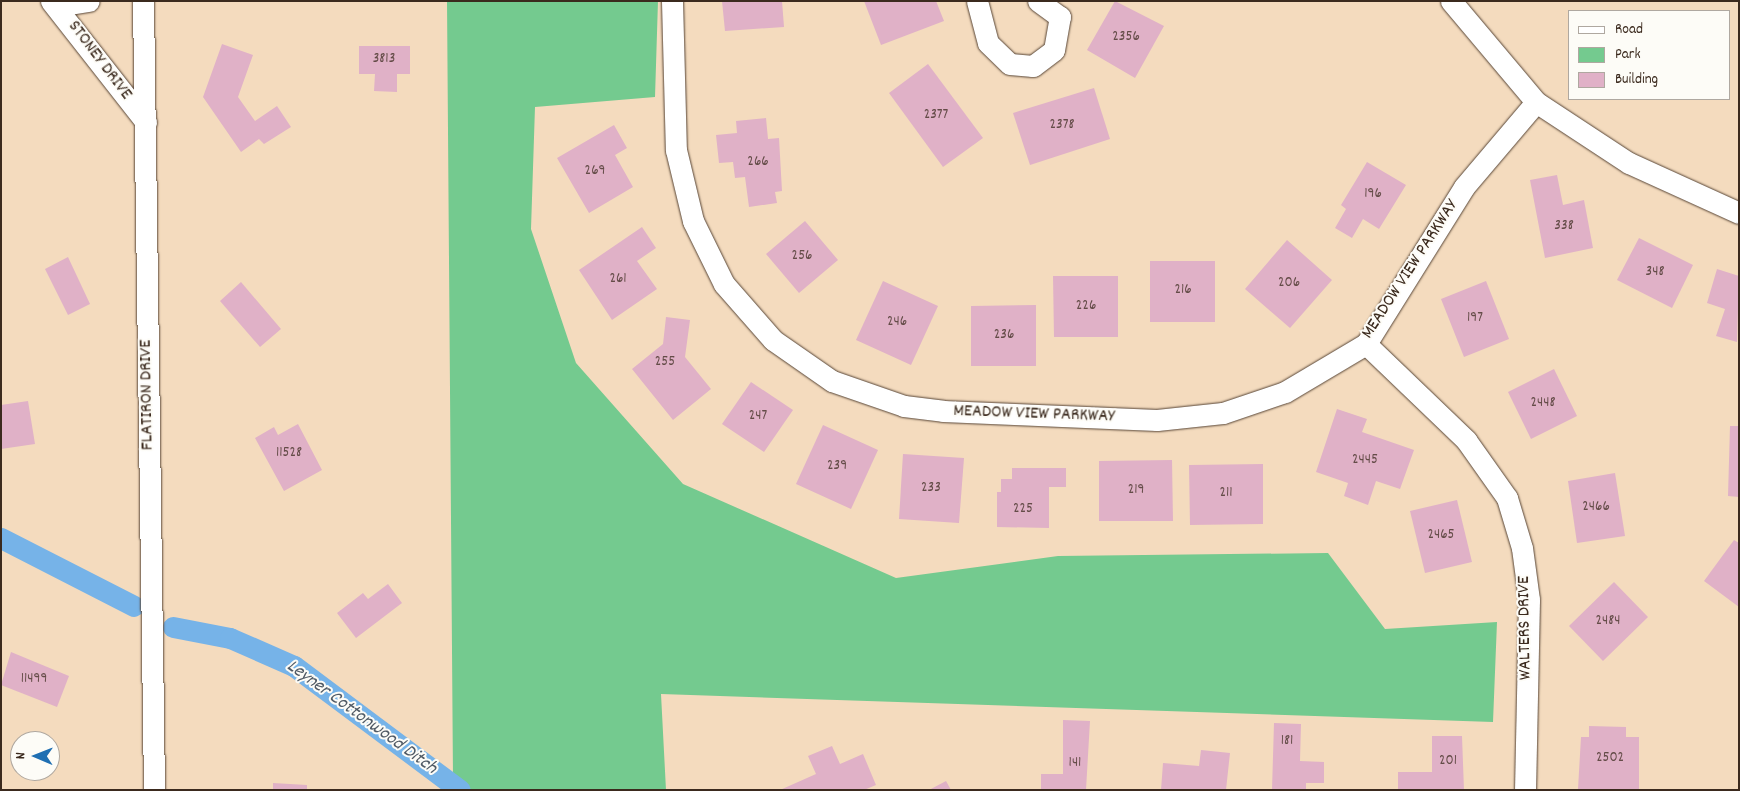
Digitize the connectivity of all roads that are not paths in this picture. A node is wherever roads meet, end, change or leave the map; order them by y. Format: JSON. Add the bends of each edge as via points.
{"nodes":[{"id":1,"x":89,"y":1,"type":"edge"},
{"id":2,"x":143,"y":1,"type":"edge"},
{"id":3,"x":672,"y":1,"type":"edge"},
{"id":4,"x":977,"y":1,"type":"edge"},
{"id":5,"x":1038,"y":1,"type":"edge"},
{"id":6,"x":1451,"y":1,"type":"edge"},
{"id":7,"x":54,"y":4,"type":"edge"},
{"id":8,"x":1536,"y":102,"type":"junction"},
{"id":9,"x":146,"y":122,"type":"junction"},
{"id":10,"x":1739,"y":213,"type":"edge"},
{"id":11,"x":1366,"y":344,"type":"junction"},
{"id":12,"x":154,"y":790,"type":"edge"},
{"id":13,"x":1526,"y":790,"type":"edge"}],
"edges":[{"from":1,"to":7,"type":"street"},
{"from":2,"to":9,"type":"street","name":"FLATIRON DRIVE"},
{"from":3,"to":11,"type":"street","name":"MEADOW VIEW PARKWAY","via":[[676,150],[693,221],[724,284],[774,340],[832,381],[904,406],[943,412],[1157,420],[1223,413],[1285,392]]},
{"from":4,"to":5,"type":"street","via":[[988,43],[1010,64],[1033,66],[1054,50],[1060,17]]},
{"from":6,"to":8,"type":"street"},
{"from":7,"to":9,"type":"street","name":"STONEY DRIVE"},
{"from":8,"to":10,"type":"street","via":[[1629,163]]},
{"from":8,"to":11,"type":"street","name":"MEADOW VIEW PARKWAY","via":[[1464,187]]},
{"from":9,"to":12,"type":"street","name":"FLATIRON DRIVE"},
{"from":11,"to":13,"type":"street","name":"WALTERS DRIVE","via":[[1466,440],[1507,498],[1522,548],[1529,600]]}]}
